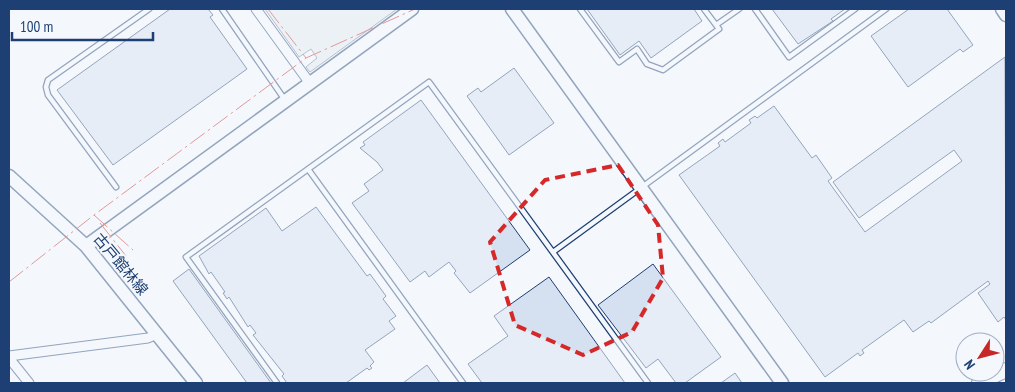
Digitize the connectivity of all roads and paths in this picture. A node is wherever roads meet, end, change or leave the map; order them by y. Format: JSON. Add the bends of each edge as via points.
{"nodes":[{"id":1,"x":149,"y":9,"type":"edge"},
{"id":2,"x":222,"y":9,"type":"edge"},
{"id":3,"x":256,"y":9,"type":"edge"},
{"id":4,"x":412,"y":9,"type":"edge"},
{"id":5,"x":512,"y":9,"type":"edge"},
{"id":6,"x":580,"y":9,"type":"edge"},
{"id":7,"x":704,"y":9,"type":"edge"},
{"id":8,"x":739,"y":9,"type":"edge"},
{"id":9,"x":755,"y":9,"type":"edge"},
{"id":10,"x":855,"y":9,"type":"edge"},
{"id":11,"x":886,"y":9,"type":"edge"},
{"id":12,"x":1002,"y":9,"type":"edge"},
{"id":13,"x":1006,"y":15,"type":"edge"},
{"id":14,"x":716,"y":25,"type":"junction"},
{"id":15,"x":309,"y":82,"type":"junction"},
{"id":16,"x":285,"y":100,"type":"junction"},
{"id":17,"x":308,"y":169,"type":"junction"},
{"id":18,"x":9,"y":176,"type":"edge"},
{"id":19,"x":116,"y":187,"type":"dead end"},
{"id":20,"x":641,"y":190,"type":"junction"},
{"id":21,"x":86,"y":246,"type":"junction"},
{"id":22,"x":553,"y":252,"type":"junction"},
{"id":23,"x":157,"y":334,"type":"junction"},
{"id":24,"x":9,"y":357,"type":"edge"},
{"id":25,"x":1006,"y":370,"type":"edge"},
{"id":26,"x":29,"y":383,"type":"edge"},
{"id":27,"x":196,"y":383,"type":"edge"},
{"id":28,"x":277,"y":383,"type":"edge"},
{"id":29,"x":463,"y":383,"type":"edge"},
{"id":30,"x":648,"y":383,"type":"edge"},
{"id":31,"x":782,"y":383,"type":"edge"},
{"id":32,"x":979,"y":383,"type":"edge"}],
"edges":[{"from":1,"to":19,"type":"lane","via":[[48,80],[46,87],[48,95]]},
{"from":2,"to":16,"type":"lane"},
{"from":3,"to":15,"type":"street"},
{"from":4,"to":15,"type":"street"},
{"from":5,"to":20,"type":"street"},
{"from":6,"to":14,"type":"lane","via":[[619,62],[636,50],[647,64],[663,70],[718,29]]},
{"from":7,"to":14,"type":"lane"},
{"from":8,"to":14,"type":"lane"},
{"from":9,"to":10,"type":"lane","via":[[790,56]]},
{"from":11,"to":20,"type":"lane"},
{"from":12,"to":13,"type":"street"},
{"from":15,"to":16,"type":"street"},
{"from":16,"to":21,"type":"street"},
{"from":17,"to":22,"type":"lane","via":[[429,82]]},
{"from":17,"to":28,"type":"lane","via":[[186,257]]},
{"from":17,"to":29,"type":"lane"},
{"from":18,"to":21,"type":"street","name":"古戸館林線"},
{"from":20,"to":22,"type":"lane"},
{"from":20,"to":31,"type":"street"},
{"from":21,"to":23,"type":"street","name":"古戸館林線"},
{"from":22,"to":30,"type":"lane"},
{"from":23,"to":24,"type":"street","via":[[148,338]]},
{"from":23,"to":27,"type":"street","name":"古戸館林線"},
{"from":24,"to":26,"type":"street"},
{"from":25,"to":32,"type":"main road"}]}
